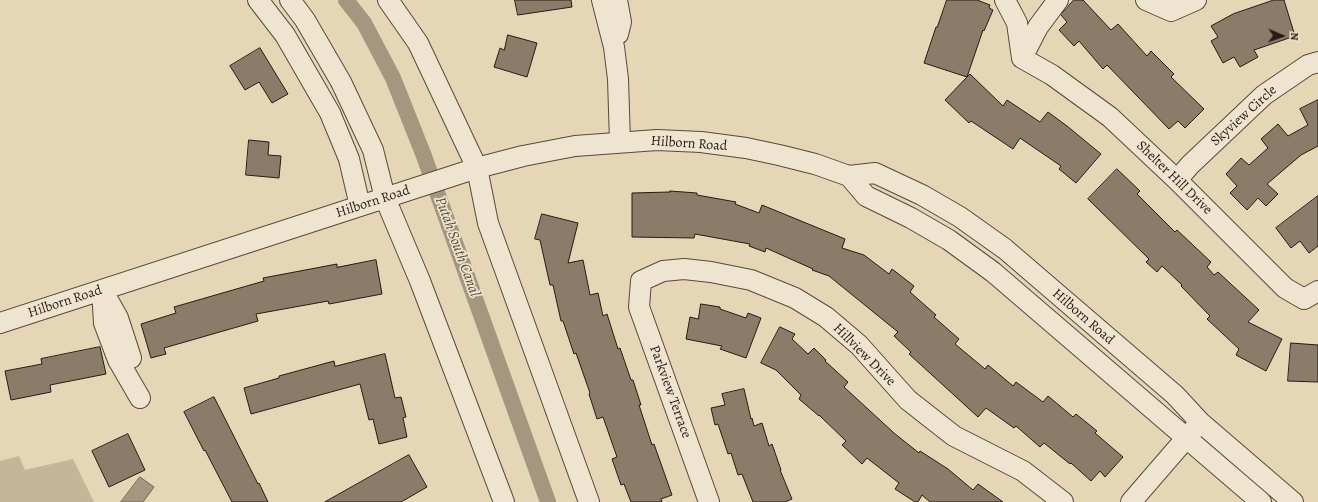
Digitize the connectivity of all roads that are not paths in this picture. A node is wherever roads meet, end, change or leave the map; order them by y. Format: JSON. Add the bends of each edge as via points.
{"nodes":[{"id":1,"x":258,"y":0,"type":"edge"},
{"id":2,"x":290,"y":0,"type":"edge"},
{"id":3,"x":388,"y":0,"type":"edge"},
{"id":4,"x":602,"y":0,"type":"edge"},
{"id":5,"x":617,"y":0,"type":"edge"},
{"id":6,"x":1005,"y":0,"type":"edge"},
{"id":7,"x":1058,"y":0,"type":"edge"},
{"id":8,"x":1146,"y":0,"type":"edge"},
{"id":9,"x":1196,"y":0,"type":"edge"},
{"id":10,"x":614,"y":47,"type":"junction"},
{"id":11,"x":1022,"y":58,"type":"junction"},
{"id":12,"x":1318,"y":62,"type":"edge"},
{"id":13,"x":620,"y":142,"type":"junction"},
{"id":14,"x":472,"y":170,"type":"junction"},
{"id":15,"x":849,"y":176,"type":"junction"},
{"id":16,"x":1177,"y":180,"type":"junction"},
{"id":17,"x":390,"y":197,"type":"junction"},
{"id":18,"x":360,"y":206,"type":"junction"},
{"id":19,"x":641,"y":281,"type":"joint"},
{"id":20,"x":1318,"y":291,"type":"edge"},
{"id":21,"x":0,"y":323,"type":"edge"},
{"id":22,"x":1200,"y":422,"type":"junction"},
{"id":23,"x":1186,"y":438,"type":"junction"},
{"id":24,"x":504,"y":502,"type":"edge"},
{"id":25,"x":589,"y":502,"type":"edge"},
{"id":26,"x":710,"y":502,"type":"edge"},
{"id":27,"x":1063,"y":502,"type":"edge"},
{"id":28,"x":1132,"y":502,"type":"edge"},
{"id":29,"x":1261,"y":502,"type":"edge"},
{"id":30,"x":1293,"y":502,"type":"edge"}],
"edges":[{"from":1,"to":18,"type":"street","via":[[286,35],[330,114],[349,159]]},
{"from":2,"to":17,"type":"street","via":[[305,20],[341,82],[373,150]]},
{"from":3,"to":14,"type":"street","via":[[418,43]]},
{"from":4,"to":10,"type":"street"},
{"from":5,"to":10,"type":"street","via":[[621,22]]},
{"from":6,"to":11,"type":"street","via":[[1017,23]]},
{"from":7,"to":11,"type":"street","via":[[1038,27]]},
{"from":8,"to":9,"type":"street","via":[[1171,11]]},
{"from":10,"to":13,"type":"street","via":[[618,78]]},
{"from":11,"to":16,"type":"street","name":"Shelter Hill Drive","via":[[1052,75],[1110,117]]},
{"from":12,"to":16,"type":"street","name":"Skyview Circle","via":[[1308,65],[1264,94],[1190,164]]},
{"from":13,"to":14,"type":"street","name":"Hilborn Road","via":[[538,153]]},
{"from":13,"to":15,"type":"street","name":"Hilborn Road","via":[[657,140],[746,148],[794,158]]},
{"from":14,"to":17,"type":"street","name":"Hilborn Road"},
{"from":14,"to":25,"type":"street","via":[[488,223]]},
{"from":15,"to":22,"type":"street","name":"Hilborn Road","via":[[875,173],[922,195],[960,217],[1011,255],[1174,395]]},
{"from":15,"to":23,"type":"street","name":"Hilborn Road","via":[[866,196],[912,218],[949,240],[993,272]]},
{"from":16,"to":20,"type":"street","name":"Shelter Hill Drive","via":[[1285,288],[1304,298]]},
{"from":17,"to":18,"type":"street","name":"Hilborn Road"},
{"from":17,"to":24,"type":"street"},
{"from":18,"to":21,"type":"street","name":"Hilborn Road"},
{"from":19,"to":26,"type":"street","name":"Parkview Terrace","via":[[639,306]]},
{"from":19,"to":27,"type":"street","name":"Hillview Drive","via":[[664,271],[711,272],[751,280],[795,298],[826,317],[859,345],[908,400],[954,436],[1023,471]]},
{"from":22,"to":23,"type":"street"},
{"from":22,"to":30,"type":"street","name":"Hilborn Road"},
{"from":23,"to":28,"type":"street"},
{"from":23,"to":29,"type":"street","name":"Hilborn Road"}]}
